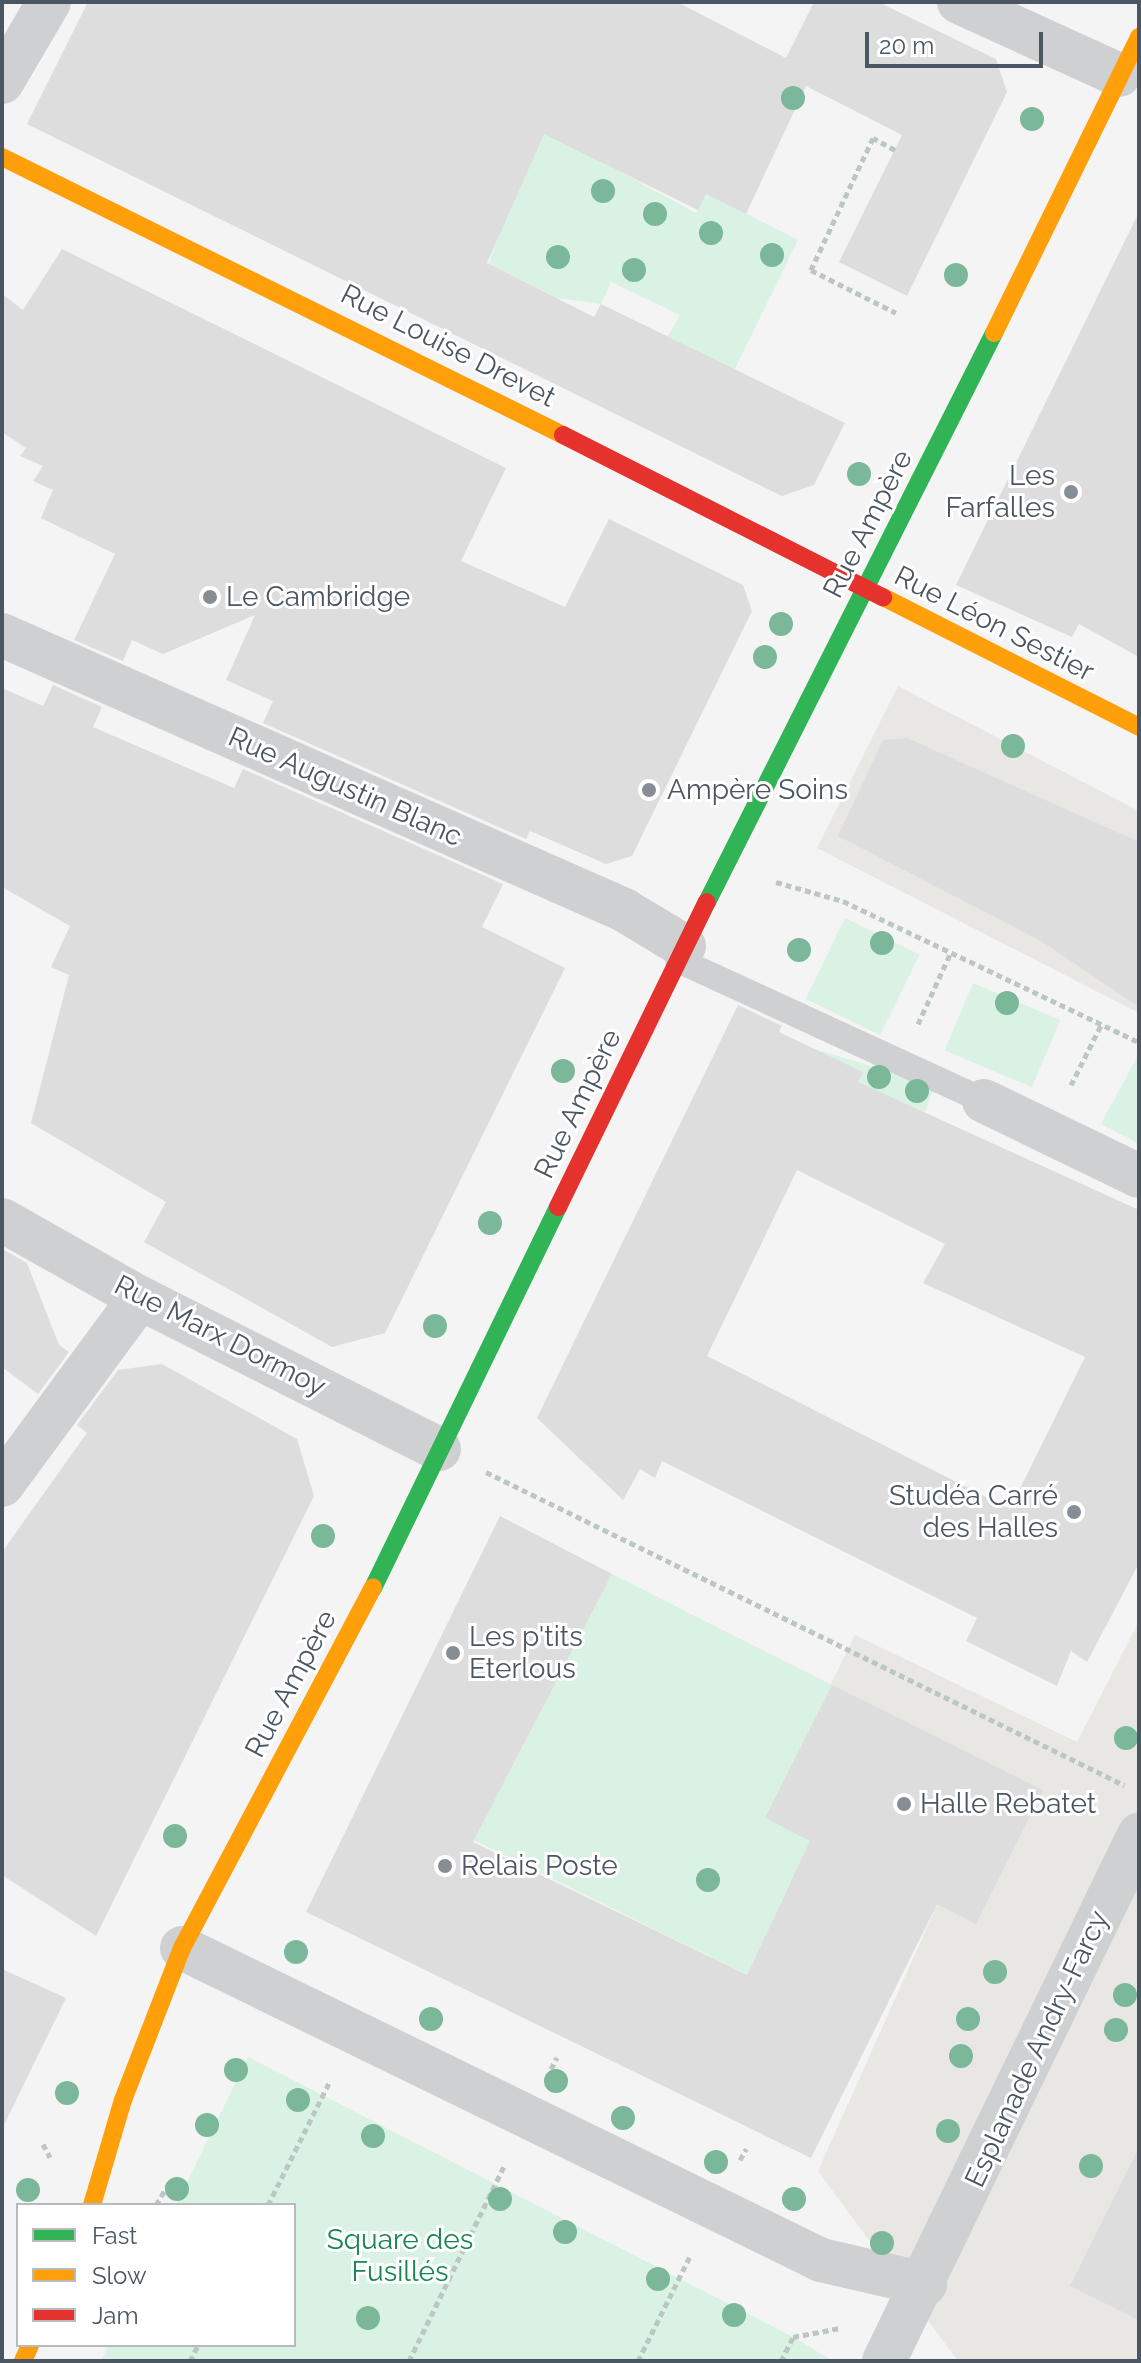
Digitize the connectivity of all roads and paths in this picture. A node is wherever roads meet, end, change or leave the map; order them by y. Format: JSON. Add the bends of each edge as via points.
{"nodes":[{"id":1,"x":49,"y":2,"type":"edge"},
{"id":2,"x":959,"y":2,"type":"edge"},
{"id":3,"x":1139,"y":37,"type":"edge"},
{"id":4,"x":1119,"y":75,"type":"junction"},
{"id":5,"x":2,"y":82,"type":"edge"},
{"id":6,"x":895,"y":150,"type":"dead end"},
{"id":7,"x":2,"y":157,"type":"edge"},
{"id":8,"x":896,"y":313,"type":"dead end"},
{"id":9,"x":866,"y":591,"type":"junction"},
{"id":10,"x":2,"y":635,"type":"edge"},
{"id":11,"x":1139,"y":727,"type":"edge"},
{"id":12,"x":724,"y":868,"type":"junction"},
{"id":13,"x":951,"y":952,"type":"junction"},
{"id":14,"x":681,"y":953,"type":"junction"},
{"id":15,"x":1101,"y":1025,"type":"junction"},
{"id":16,"x":1139,"y":1042,"type":"edge"},
{"id":17,"x":901,"y":1062,"type":"junction"},
{"id":18,"x":984,"y":1101,"type":"joint"},
{"id":19,"x":1050,"y":1129,"type":"junction"},
{"id":20,"x":1139,"y":1176,"type":"edge"},
{"id":21,"x":2,"y":1220,"type":"edge"},
{"id":22,"x":140,"y":1298,"type":"junction"},
{"id":23,"x":439,"y":1449,"type":"junction"},
{"id":24,"x":2,"y":1485,"type":"edge"},
{"id":25,"x":1139,"y":1793,"type":"edge"},
{"id":26,"x":1139,"y":1835,"type":"edge"},
{"id":27,"x":182,"y":1948,"type":"junction"},
{"id":28,"x":354,"y":2033,"type":"junction"},
{"id":29,"x":557,"y":2057,"type":"dead end"},
{"id":30,"x":527,"y":2117,"type":"junction"},
{"id":31,"x":43,"y":2144,"type":"dead end"},
{"id":32,"x":52,"y":2160,"type":"dead end"},
{"id":33,"x":171,"y":2180,"type":"dead end"},
{"id":34,"x":93,"y":2203,"type":"edge"},
{"id":35,"x":157,"y":2203,"type":"edge"},
{"id":36,"x":269,"y":2203,"type":"edge"},
{"id":37,"x":925,"y":2284,"type":"junction"},
{"id":38,"x":848,"y":2327,"type":"dead end"},
{"id":39,"x":409,"y":2361,"type":"edge"},
{"id":40,"x":781,"y":2361,"type":"edge"},
{"id":41,"x":884,"y":2361,"type":"edge"}],
"edges":[{"from":1,"to":5,"type":"street"},
{"from":2,"to":4,"type":"street"},
{"from":3,"to":4,"type":"street","name":"Rue Ampère"},
{"from":4,"to":9,"type":"street","name":"Rue Ampère"},
{"from":6,"to":8,"type":"path","via":[[873,138],[811,270]]},
{"from":7,"to":9,"type":"street","name":"Rue Louise Drevet","via":[[406,355]]},
{"from":9,"to":11,"type":"street","name":"Rue Léon Sestier"},
{"from":9,"to":12,"type":"street","name":"Rue Ampère"},
{"from":10,"to":14,"type":"street","name":"Rue Augustin Blanc","via":[[624,910]]},
{"from":12,"to":13,"type":"path","via":[[843,901]]},
{"from":12,"to":14,"type":"street","name":"Rue Ampère"},
{"from":13,"to":15,"type":"path"},
{"from":13,"to":17,"type":"path"},
{"from":14,"to":17,"type":"lane"},
{"from":14,"to":23,"type":"street","name":"Rue Ampère"},
{"from":15,"to":16,"type":"path"},
{"from":15,"to":19,"type":"path"},
{"from":17,"to":18,"type":"lane"},
{"from":18,"to":19,"type":"street"},
{"from":19,"to":20,"type":"street"},
{"from":21,"to":22,"type":"street","name":"Rue Marx Dormoy"},
{"from":22,"to":23,"type":"street","name":"Rue Marx Dormoy"},
{"from":22,"to":24,"type":"street"},
{"from":23,"to":25,"type":"path"},
{"from":23,"to":27,"type":"street","name":"Rue Ampère","via":[[387,1561]]},
{"from":26,"to":37,"type":"street","name":"Esplanade Andry-Farcy"},
{"from":27,"to":28,"type":"street"},
{"from":27,"to":34,"type":"street","name":"Rue Ampère","via":[[123,2100]]},
{"from":28,"to":30,"type":"street"},
{"from":28,"to":36,"type":"path"},
{"from":29,"to":30,"type":"path"},
{"from":30,"to":37,"type":"street","via":[[821,2260]]},
{"from":30,"to":39,"type":"path"},
{"from":31,"to":32,"type":"path"},
{"from":33,"to":35,"type":"path"},
{"from":37,"to":41,"type":"street"},
{"from":38,"to":40,"type":"path","via":[[793,2337]]}]}
